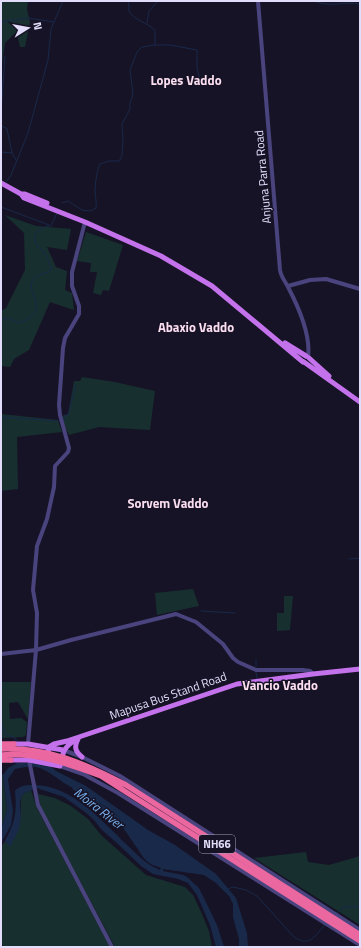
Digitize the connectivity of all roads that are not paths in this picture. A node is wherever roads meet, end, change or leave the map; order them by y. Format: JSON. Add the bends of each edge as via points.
{"nodes":[{"id":1,"x":258,"y":1,"type":"edge"},
{"id":2,"x":3,"y":184,"type":"edge"},
{"id":3,"x":85,"y":222,"type":"junction"},
{"id":4,"x":288,"y":286,"type":"junction"},
{"id":5,"x":360,"y":289,"type":"edge"},
{"id":6,"x":305,"y":358,"type":"junction"},
{"id":7,"x":360,"y":400,"type":"edge"},
{"id":8,"x":36,"y":650,"type":"junction"},
{"id":9,"x":1,"y":654,"type":"edge"},
{"id":10,"x":360,"y":669,"type":"edge"},
{"id":11,"x":313,"y":674,"type":"junction"},
{"id":12,"x":80,"y":737,"type":"junction"},
{"id":13,"x":1,"y":744,"type":"edge"},
{"id":14,"x":14,"y":744,"type":"joint"},
{"id":15,"x":54,"y":744,"type":"junction"},
{"id":16,"x":30,"y":745,"type":"junction"},
{"id":17,"x":49,"y":747,"type":"junction"},
{"id":18,"x":1,"y":749,"type":"edge"},
{"id":19,"x":63,"y":750,"type":"junction"},
{"id":20,"x":39,"y":754,"type":"junction"},
{"id":21,"x":1,"y":755,"type":"edge"},
{"id":22,"x":82,"y":757,"type":"junction"},
{"id":23,"x":1,"y":760,"type":"edge"},
{"id":24,"x":11,"y":760,"type":"joint"},
{"id":25,"x":29,"y":761,"type":"junction"},
{"id":26,"x":46,"y":763,"type":"junction"},
{"id":27,"x":60,"y":766,"type":"junction"},
{"id":28,"x":360,"y":930,"type":"edge"},
{"id":29,"x":360,"y":935,"type":"edge"},
{"id":30,"x":360,"y":941,"type":"edge"},
{"id":31,"x":360,"y":945,"type":"edge"},
{"id":32,"x":112,"y":947,"type":"edge"}],
"edges":[{"from":1,"to":4,"type":"street","name":"Anjuna Parra Road","via":[[280,270]]},
{"from":2,"to":3,"type":"main road","via":[[24,198]]},
{"from":3,"to":6,"type":"main road","via":[[161,256],[212,286]]},
{"from":3,"to":8,"type":"street","via":[[72,272],[72,286],[79,314],[65,338],[59,394],[60,415],[69,444],[68,452],[56,466],[47,519],[37,546],[33,590],[37,613]]},
{"from":4,"to":5,"type":"street","via":[[326,279]]},
{"from":4,"to":6,"type":"street","name":"Anjuna Parra Road","via":[[304,325],[307,345]]},
{"from":6,"to":7,"type":"main road"},
{"from":8,"to":9,"type":"street"},
{"from":8,"to":11,"type":"street","via":[[176,614],[196,622],[223,644],[238,662],[256,670],[303,670]]},
{"from":8,"to":16,"type":"street"},
{"from":10,"to":11,"type":"main road","name":"Mapusa Bus Stand Road"},
{"from":11,"to":12,"type":"main road","name":"Mapusa Bus Stand Road","via":[[237,684]]},
{"from":12,"to":15,"type":"main road"},
{"from":12,"to":19,"type":"main road"},
{"from":12,"to":22,"type":"main road","via":[[75,750]]},
{"from":13,"to":14,"type":"highway"},
{"from":14,"to":16,"type":"main road"},
{"from":15,"to":16,"type":"main road"},
{"from":15,"to":17,"type":"main road"},
{"from":16,"to":17,"type":"main road"},
{"from":17,"to":19,"type":"main road"},
{"from":17,"to":26,"type":"main road"},
{"from":18,"to":20,"type":"highway","number":"NH66"},
{"from":19,"to":22,"type":"street"},
{"from":19,"to":27,"type":"main road"},
{"from":20,"to":21,"type":"highway","number":"NH66"},
{"from":20,"to":29,"type":"highway","number":"NH66","via":[[71,759],[126,785]]},
{"from":20,"to":30,"type":"highway","number":"NH66","via":[[101,776]]},
{"from":22,"to":28,"type":"street","via":[[120,776]]},
{"from":23,"to":24,"type":"highway"},
{"from":24,"to":25,"type":"main road"},
{"from":25,"to":26,"type":"main road"},
{"from":25,"to":32,"type":"street","via":[[38,806]]},
{"from":26,"to":27,"type":"main road"},
{"from":27,"to":31,"type":"street","via":[[83,774],[118,792]]}]}
